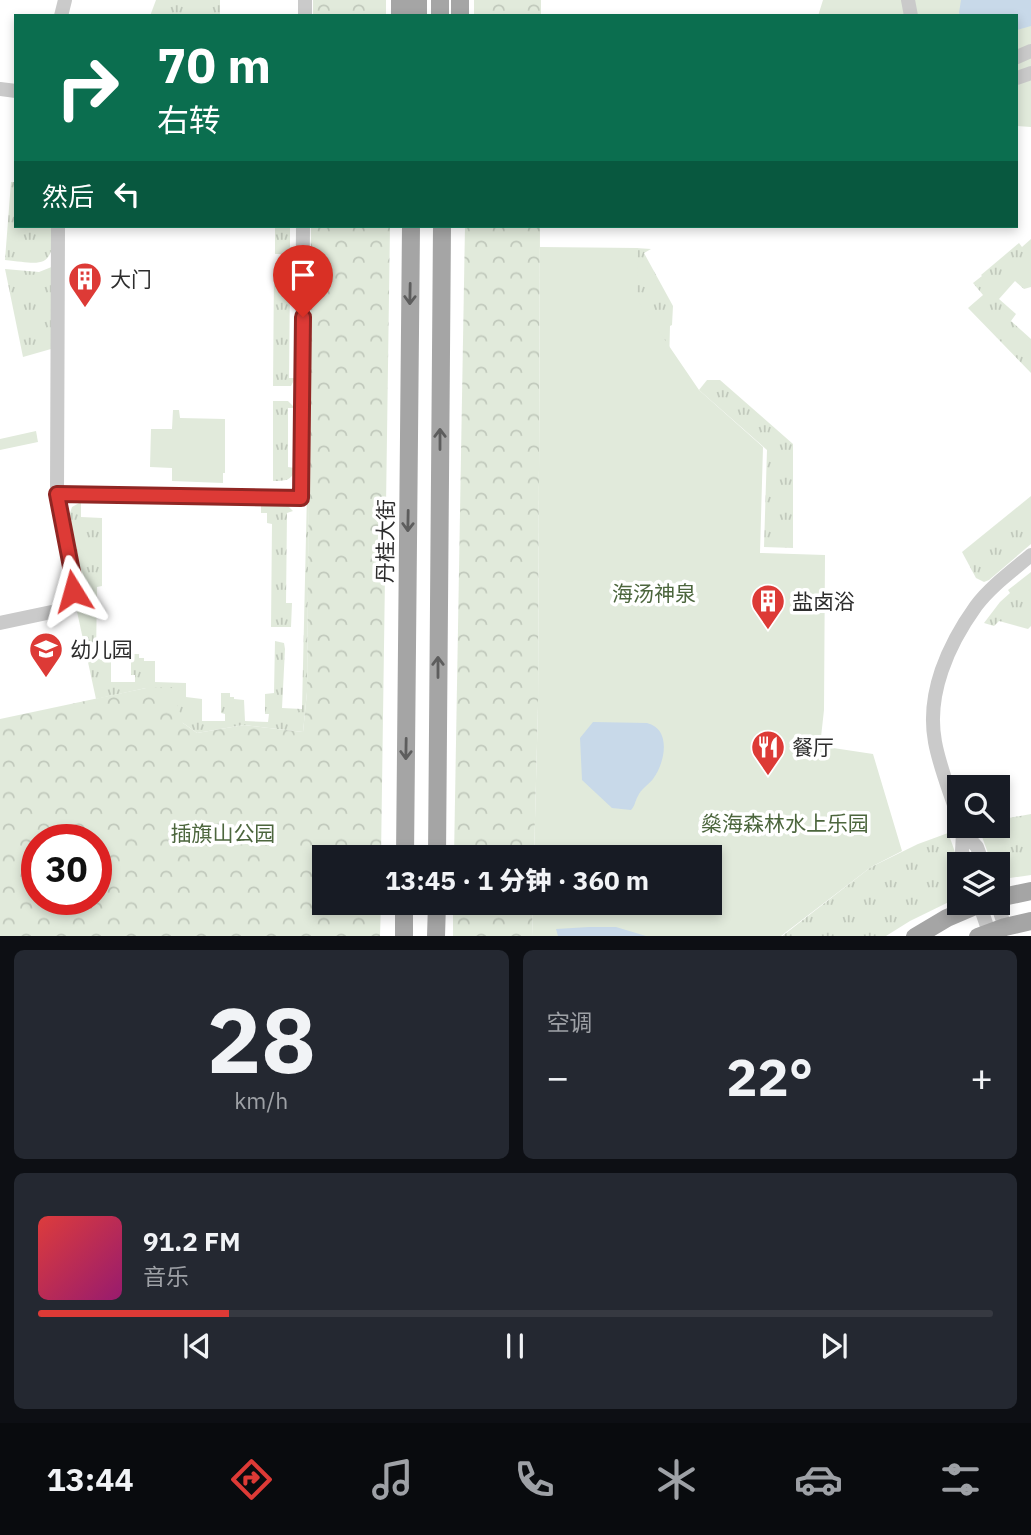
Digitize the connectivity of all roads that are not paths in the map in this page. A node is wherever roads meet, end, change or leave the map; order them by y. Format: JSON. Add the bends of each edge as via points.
{"nodes":[{"id":1,"x":58,"y":228,"type":"edge"},
{"id":2,"x":303,"y":228,"type":"edge"},
{"id":3,"x":411,"y":228,"type":"edge"},
{"id":4,"x":442,"y":228,"type":"edge"},
{"id":5,"x":57,"y":494,"type":"junction"},
{"id":6,"x":1031,"y":555,"type":"edge"},
{"id":7,"x":0,"y":623,"type":"edge"},
{"id":8,"x":947,"y":781,"type":"edge"},
{"id":9,"x":405,"y":845,"type":"edge"},
{"id":10,"x":437,"y":845,"type":"edge"},
{"id":11,"x":1031,"y":891,"type":"edge"},
{"id":12,"x":1010,"y":897,"type":"edge"},
{"id":13,"x":404,"y":915,"type":"edge"},
{"id":14,"x":436,"y":915,"type":"edge"},
{"id":15,"x":954,"y":915,"type":"edge"},
{"id":16,"x":985,"y":915,"type":"edge"},
{"id":17,"x":1030,"y":921,"type":"edge"},
{"id":18,"x":991,"y":932,"type":"edge"},
{"id":19,"x":404,"y":936,"type":"edge"},
{"id":20,"x":436,"y":936,"type":"edge"},
{"id":21,"x":915,"y":936,"type":"edge"}],
"edges":[{"from":1,"to":5,"type":"street"},
{"from":2,"to":5,"type":"street","via":[[301,498]]},
{"from":3,"to":9,"type":"main road","name":"丹桂大街","one_way":true},
{"from":10,"to":4,"type":"main road","one_way":true},
{"from":5,"to":7,"type":"street","via":[[73,579],[71,601],[61,610]]},
{"from":6,"to":8,"type":"street","via":[[976,605],[940,673],[933,713],[935,743]]},
{"from":11,"to":12,"type":"main road"},
{"from":13,"to":19,"type":"main road"},
{"from":14,"to":20,"type":"main road"},
{"from":15,"to":21,"type":"main road"},
{"from":16,"to":18,"type":"street"},
{"from":17,"to":18,"type":"main road"}]}
